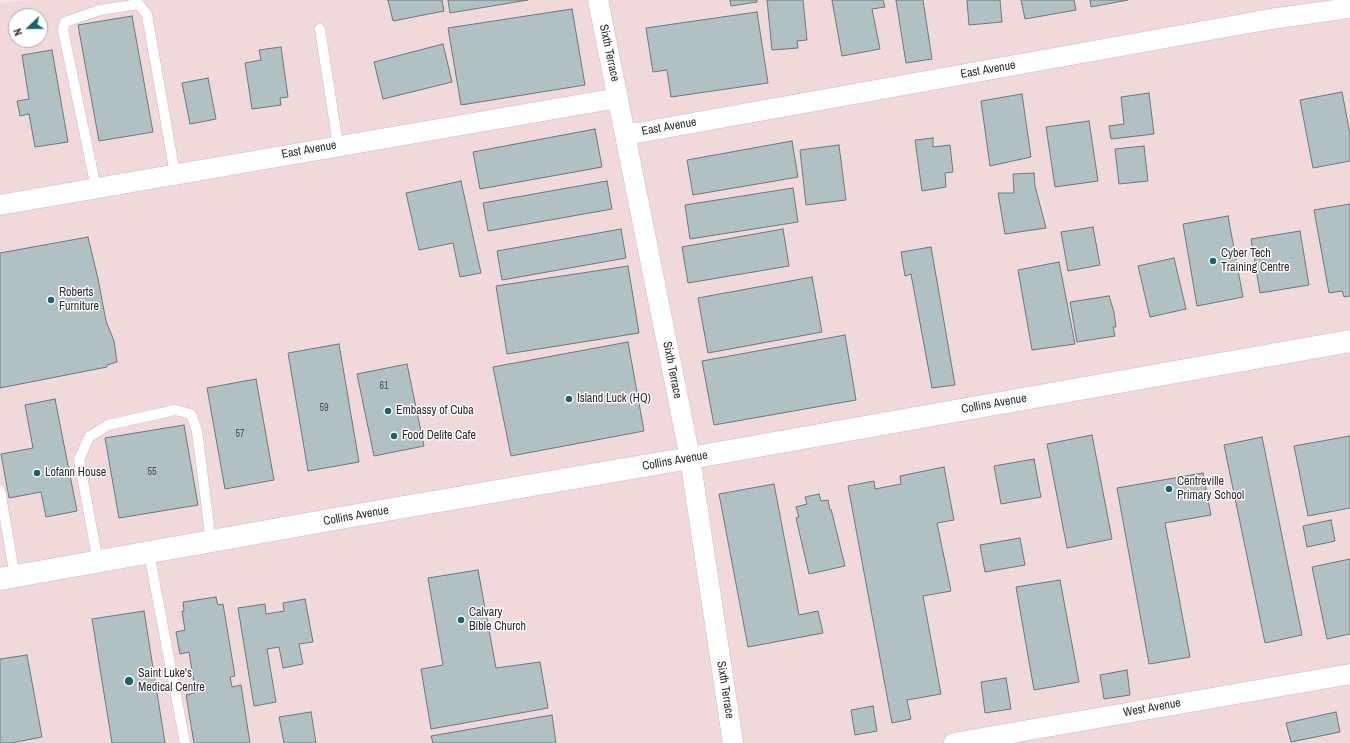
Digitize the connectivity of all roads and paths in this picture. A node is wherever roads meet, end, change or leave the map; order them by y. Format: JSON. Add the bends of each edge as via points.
{"nodes":[{"id":1,"x":598,"y":0,"type":"edge"},
{"id":2,"x":1350,"y":8,"type":"edge"},
{"id":3,"x":320,"y":29,"type":"dead end"},
{"id":4,"x":618,"y":98,"type":"junction"},
{"id":5,"x":626,"y":135,"type":"junction"},
{"id":6,"x":338,"y":145,"type":"junction"},
{"id":7,"x":175,"y":174,"type":"junction"},
{"id":8,"x":96,"y":188,"type":"junction"},
{"id":9,"x":0,"y":205,"type":"edge"},
{"id":10,"x":1350,"y":341,"type":"edge"},
{"id":11,"x":690,"y":458,"type":"junction"},
{"id":12,"x":0,"y":490,"type":"edge"},
{"id":13,"x":211,"y":542,"type":"junction"},
{"id":14,"x":149,"y":553,"type":"junction"},
{"id":15,"x":98,"y":562,"type":"junction"},
{"id":16,"x":8,"y":578,"type":"edge"},
{"id":17,"x":1350,"y":674,"type":"edge"},
{"id":18,"x":185,"y":743,"type":"edge"},
{"id":19,"x":733,"y":743,"type":"edge"},
{"id":20,"x":954,"y":743,"type":"edge"}],
"edges":[{"from":1,"to":4,"type":"street","name":"Sixth Terrace"},
{"from":2,"to":5,"type":"street","name":"East Avenue","via":[[1271,19]]},
{"from":3,"to":6,"type":"lane"},
{"from":4,"to":5,"type":"street","name":"Sixth Terrace"},
{"from":4,"to":6,"type":"street","name":"East Avenue"},
{"from":5,"to":11,"type":"street","name":"Sixth Terrace"},
{"from":6,"to":7,"type":"street","name":"East Avenue"},
{"from":7,"to":8,"type":"street","name":"East Avenue"},
{"from":7,"to":8,"type":"lane","via":[[147,15],[139,4],[100,10],[65,22],[63,30]]},
{"from":8,"to":9,"type":"street","name":"East Avenue"},
{"from":10,"to":11,"type":"street","name":"Collins Avenue"},
{"from":11,"to":13,"type":"street","name":"Collins Avenue"},
{"from":11,"to":19,"type":"street","name":"Sixth Terrace"},
{"from":12,"to":16,"type":"lane"},
{"from":13,"to":14,"type":"street","name":"Collins Avenue"},
{"from":13,"to":15,"type":"lane","via":[[197,431],[191,414],[175,410],[108,425],[90,437],[79,460]]},
{"from":14,"to":15,"type":"street","name":"Collins Avenue"},
{"from":14,"to":18,"type":"lane"},
{"from":15,"to":16,"type":"street","name":"Collins Avenue"},
{"from":17,"to":20,"type":"street","name":"West Avenue"}]}
